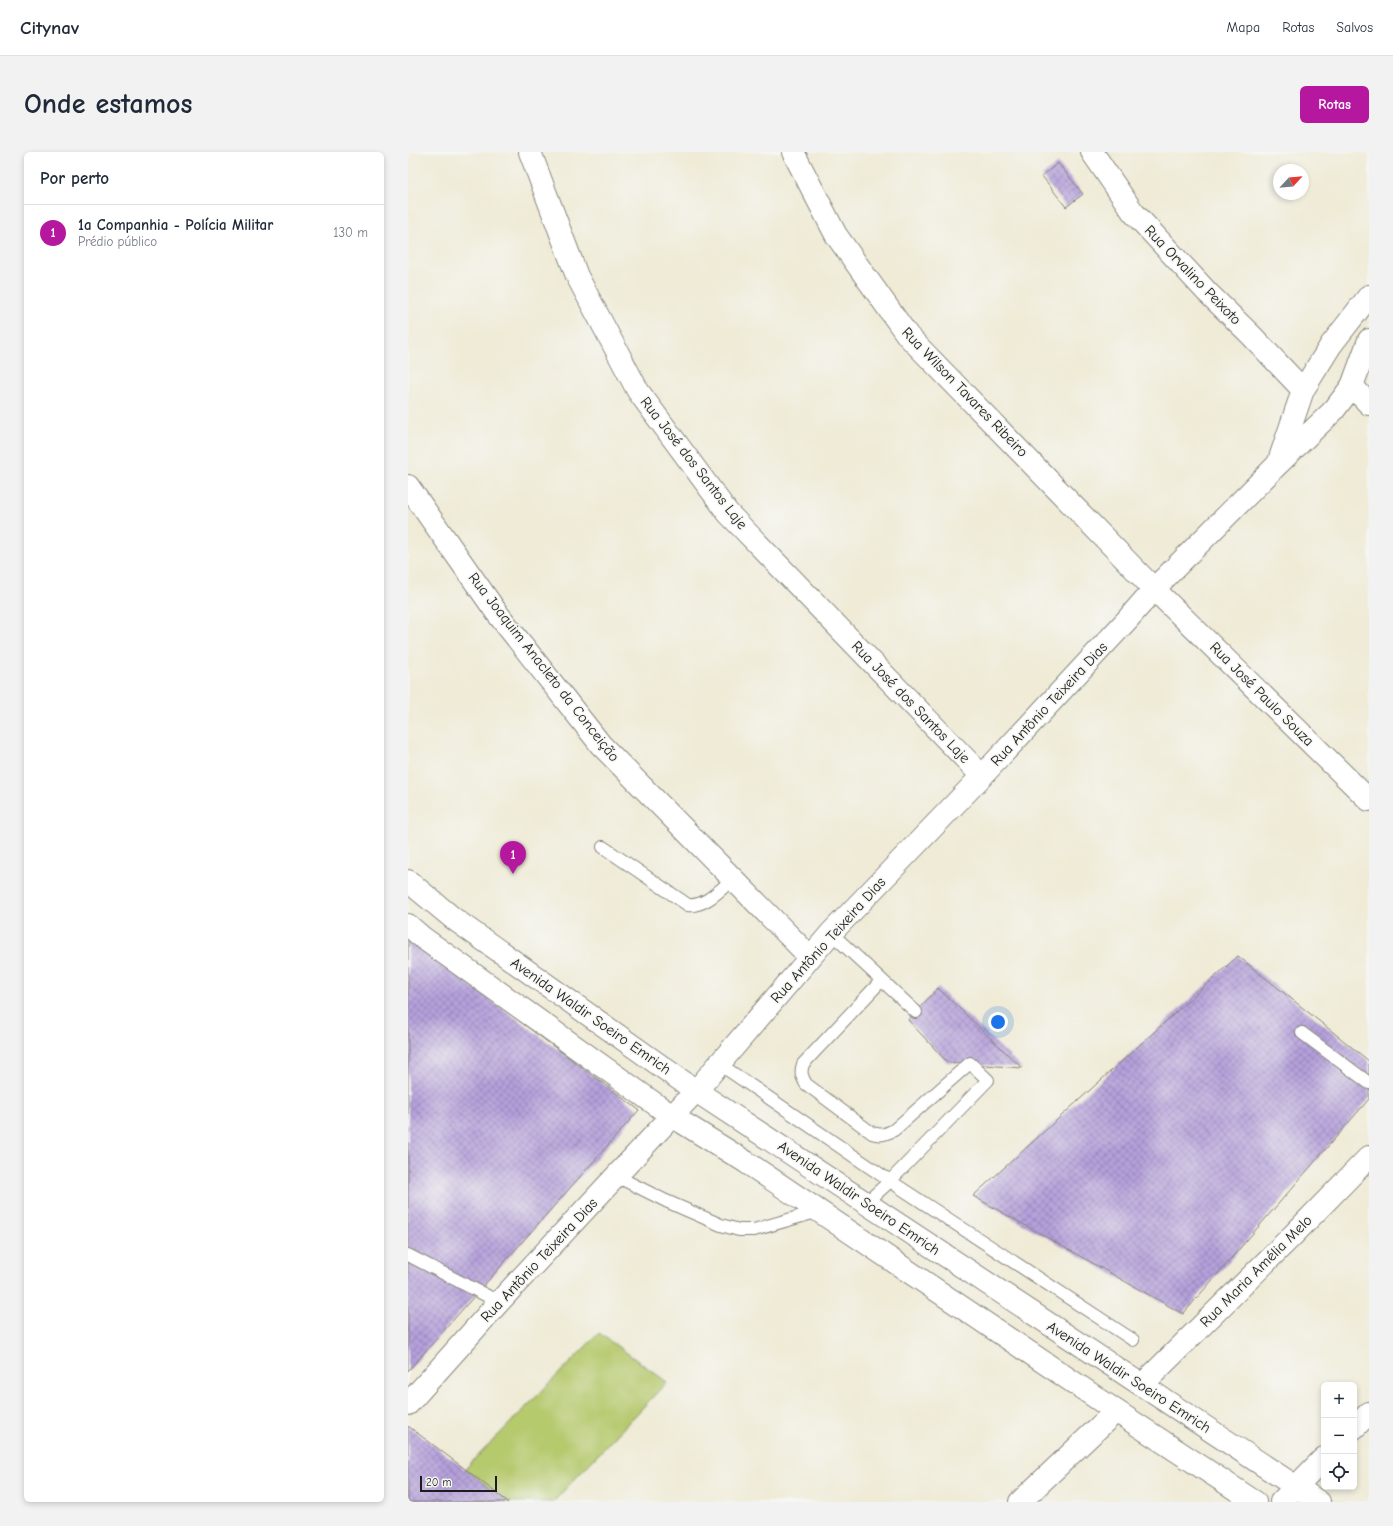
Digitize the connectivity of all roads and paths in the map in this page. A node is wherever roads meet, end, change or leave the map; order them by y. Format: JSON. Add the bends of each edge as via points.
{"nodes":[{"id":1,"x":530,"y":152,"type":"edge"},
{"id":2,"x":793,"y":152,"type":"edge"},
{"id":3,"x":1092,"y":152,"type":"edge"},
{"id":4,"x":1369,"y":296,"type":"edge"},
{"id":5,"x":1369,"y":340,"type":"edge"},
{"id":6,"x":1331,"y":345,"type":"junction"},
{"id":7,"x":1365,"y":360,"type":"edge"},
{"id":8,"x":1352,"y":386,"type":"junction"},
{"id":9,"x":1303,"y":390,"type":"junction"},
{"id":10,"x":1369,"y":404,"type":"edge"},
{"id":11,"x":1334,"y":410,"type":"junction"},
{"id":12,"x":1278,"y":464,"type":"junction"},
{"id":13,"x":408,"y":486,"type":"edge"},
{"id":14,"x":1154,"y":589,"type":"junction"},
{"id":15,"x":982,"y":776,"type":"junction"},
{"id":16,"x":1369,"y":800,"type":"edge"},
{"id":17,"x":603,"y":847,"type":"dead end"},
{"id":18,"x":733,"y":878,"type":"junction"},
{"id":19,"x":408,"y":881,"type":"edge"},
{"id":20,"x":408,"y":925,"type":"edge"},
{"id":21,"x":831,"y":933,"type":"junction"},
{"id":22,"x":810,"y":958,"type":"junction"},
{"id":23,"x":882,"y":980,"type":"junction"},
{"id":24,"x":916,"y":1012,"type":"dead end"},
{"id":25,"x":1302,"y":1033,"type":"dead end"},
{"id":26,"x":718,"y":1063,"type":"junction"},
{"id":27,"x":1369,"y":1083,"type":"edge"},
{"id":28,"x":696,"y":1091,"type":"junction"},
{"id":29,"x":672,"y":1116,"type":"junction"},
{"id":30,"x":1369,"y":1157,"type":"edge"},
{"id":31,"x":616,"y":1176,"type":"junction"},
{"id":32,"x":890,"y":1181,"type":"junction"},
{"id":33,"x":866,"y":1203,"type":"junction"},
{"id":34,"x":819,"y":1211,"type":"junction"},
{"id":35,"x":408,"y":1254,"type":"edge"},
{"id":36,"x":499,"y":1302,"type":"junction"},
{"id":37,"x":1133,"y":1340,"type":"dead end"},
{"id":38,"x":1142,"y":1385,"type":"junction"},
{"id":39,"x":408,"y":1404,"type":"edge"},
{"id":40,"x":1116,"y":1411,"type":"junction"},
{"id":41,"x":1369,"y":1413,"type":"edge"},
{"id":42,"x":1357,"y":1425,"type":"edge"},
{"id":43,"x":1321,"y":1461,"type":"edge"},
{"id":44,"x":1296,"y":1486,"type":"junction"},
{"id":45,"x":1020,"y":1502,"type":"edge"},
{"id":46,"x":1255,"y":1502,"type":"edge"},
{"id":47,"x":1281,"y":1502,"type":"edge"},
{"id":48,"x":1319,"y":1502,"type":"edge"}],
"edges":[{"from":1,"to":15,"type":"street","name":"Rua José dos Santos Laje","via":[[577,276],[638,391],[728,513]]},
{"from":2,"to":14,"type":"street","name":"Rua Wilson Tavares Ribeiro","via":[[836,235],[908,336]]},
{"from":3,"to":9,"type":"street","name":"Rua Orvalino Peixoto","via":[[1133,212]]},
{"from":4,"to":6,"type":"street","name":"Rua Antônio Teixeira Dias"},
{"from":5,"to":7,"type":"street"},
{"from":6,"to":7,"type":"street","via":[[1346,346]]},
{"from":6,"to":9,"type":"street","name":"Rua Antônio Teixeira Dias"},
{"from":7,"to":8,"type":"street"},
{"from":8,"to":10,"type":"street"},
{"from":8,"to":11,"type":"street"},
{"from":9,"to":11,"type":"street","name":"Rua Orvalino Peixoto","via":[[1315,407],[1324,411]]},
{"from":9,"to":12,"type":"street","name":"Rua Antônio Teixeira Dias"},
{"from":11,"to":12,"type":"street"},
{"from":12,"to":14,"type":"street","name":"Rua Antônio Teixeira Dias"},
{"from":13,"to":18,"type":"street","name":"Rua Joaquim Anacleto da Conceição","via":[[497,612],[601,745]]},
{"from":14,"to":15,"type":"street","name":"Rua Antônio Teixeira Dias"},
{"from":14,"to":16,"type":"street","name":"Rua José Paulo Souza"},
{"from":15,"to":21,"type":"street","name":"Rua Antônio Teixeira Dias"},
{"from":17,"to":18,"type":"lane","via":[[688,905],[701,904]]},
{"from":18,"to":22,"type":"street","name":"Rua Joaquim Anacleto da Conceição"},
{"from":19,"to":28,"type":"street","name":"Avenida Waldir Soeiro Emrich","via":[[454,919]]},
{"from":20,"to":29,"type":"street"},
{"from":21,"to":22,"type":"street","name":"Rua Antônio Teixeira Dias"},
{"from":21,"to":23,"type":"lane"},
{"from":22,"to":26,"type":"street","name":"Rua Antônio Teixeira Dias"},
{"from":23,"to":24,"type":"lane"},
{"from":23,"to":32,"type":"lane","via":[[803,1064],[800,1070],[806,1084],[872,1133],[879,1135],[894,1130],[970,1063],[988,1080]]},
{"from":25,"to":27,"type":"lane"},
{"from":26,"to":28,"type":"street","name":"Rua Antônio Teixeira Dias"},
{"from":26,"to":32,"type":"lane"},
{"from":28,"to":29,"type":"street","name":"Rua Antônio Teixeira Dias"},
{"from":28,"to":33,"type":"street","name":"Avenida Waldir Soeiro Emrich"},
{"from":29,"to":31,"type":"street","name":"Rua Antônio Teixeira Dias"},
{"from":29,"to":34,"type":"street"},
{"from":30,"to":38,"type":"street","name":"Rua Maria Amélia Melo"},
{"from":31,"to":34,"type":"lane","via":[[666,1201],[739,1230],[754,1230]]},
{"from":31,"to":36,"type":"street","name":"Rua Antônio Teixeira Dias"},
{"from":32,"to":33,"type":"lane"},
{"from":32,"to":37,"type":"lane"},
{"from":33,"to":38,"type":"street","name":"Avenida Waldir Soeiro Emrich"},
{"from":34,"to":40,"type":"street"},
{"from":35,"to":36,"type":"lane"},
{"from":36,"to":39,"type":"street","name":"Rua Antônio Teixeira Dias"},
{"from":38,"to":44,"type":"street","name":"Avenida Waldir Soeiro Emrich"},
{"from":40,"to":45,"type":"street"},
{"from":40,"to":46,"type":"street"},
{"from":41,"to":42,"type":"street"},
{"from":43,"to":44,"type":"street"},
{"from":44,"to":47,"type":"street"},
{"from":44,"to":48,"type":"street","name":"Avenida Waldir Soeiro Emrich"}]}
